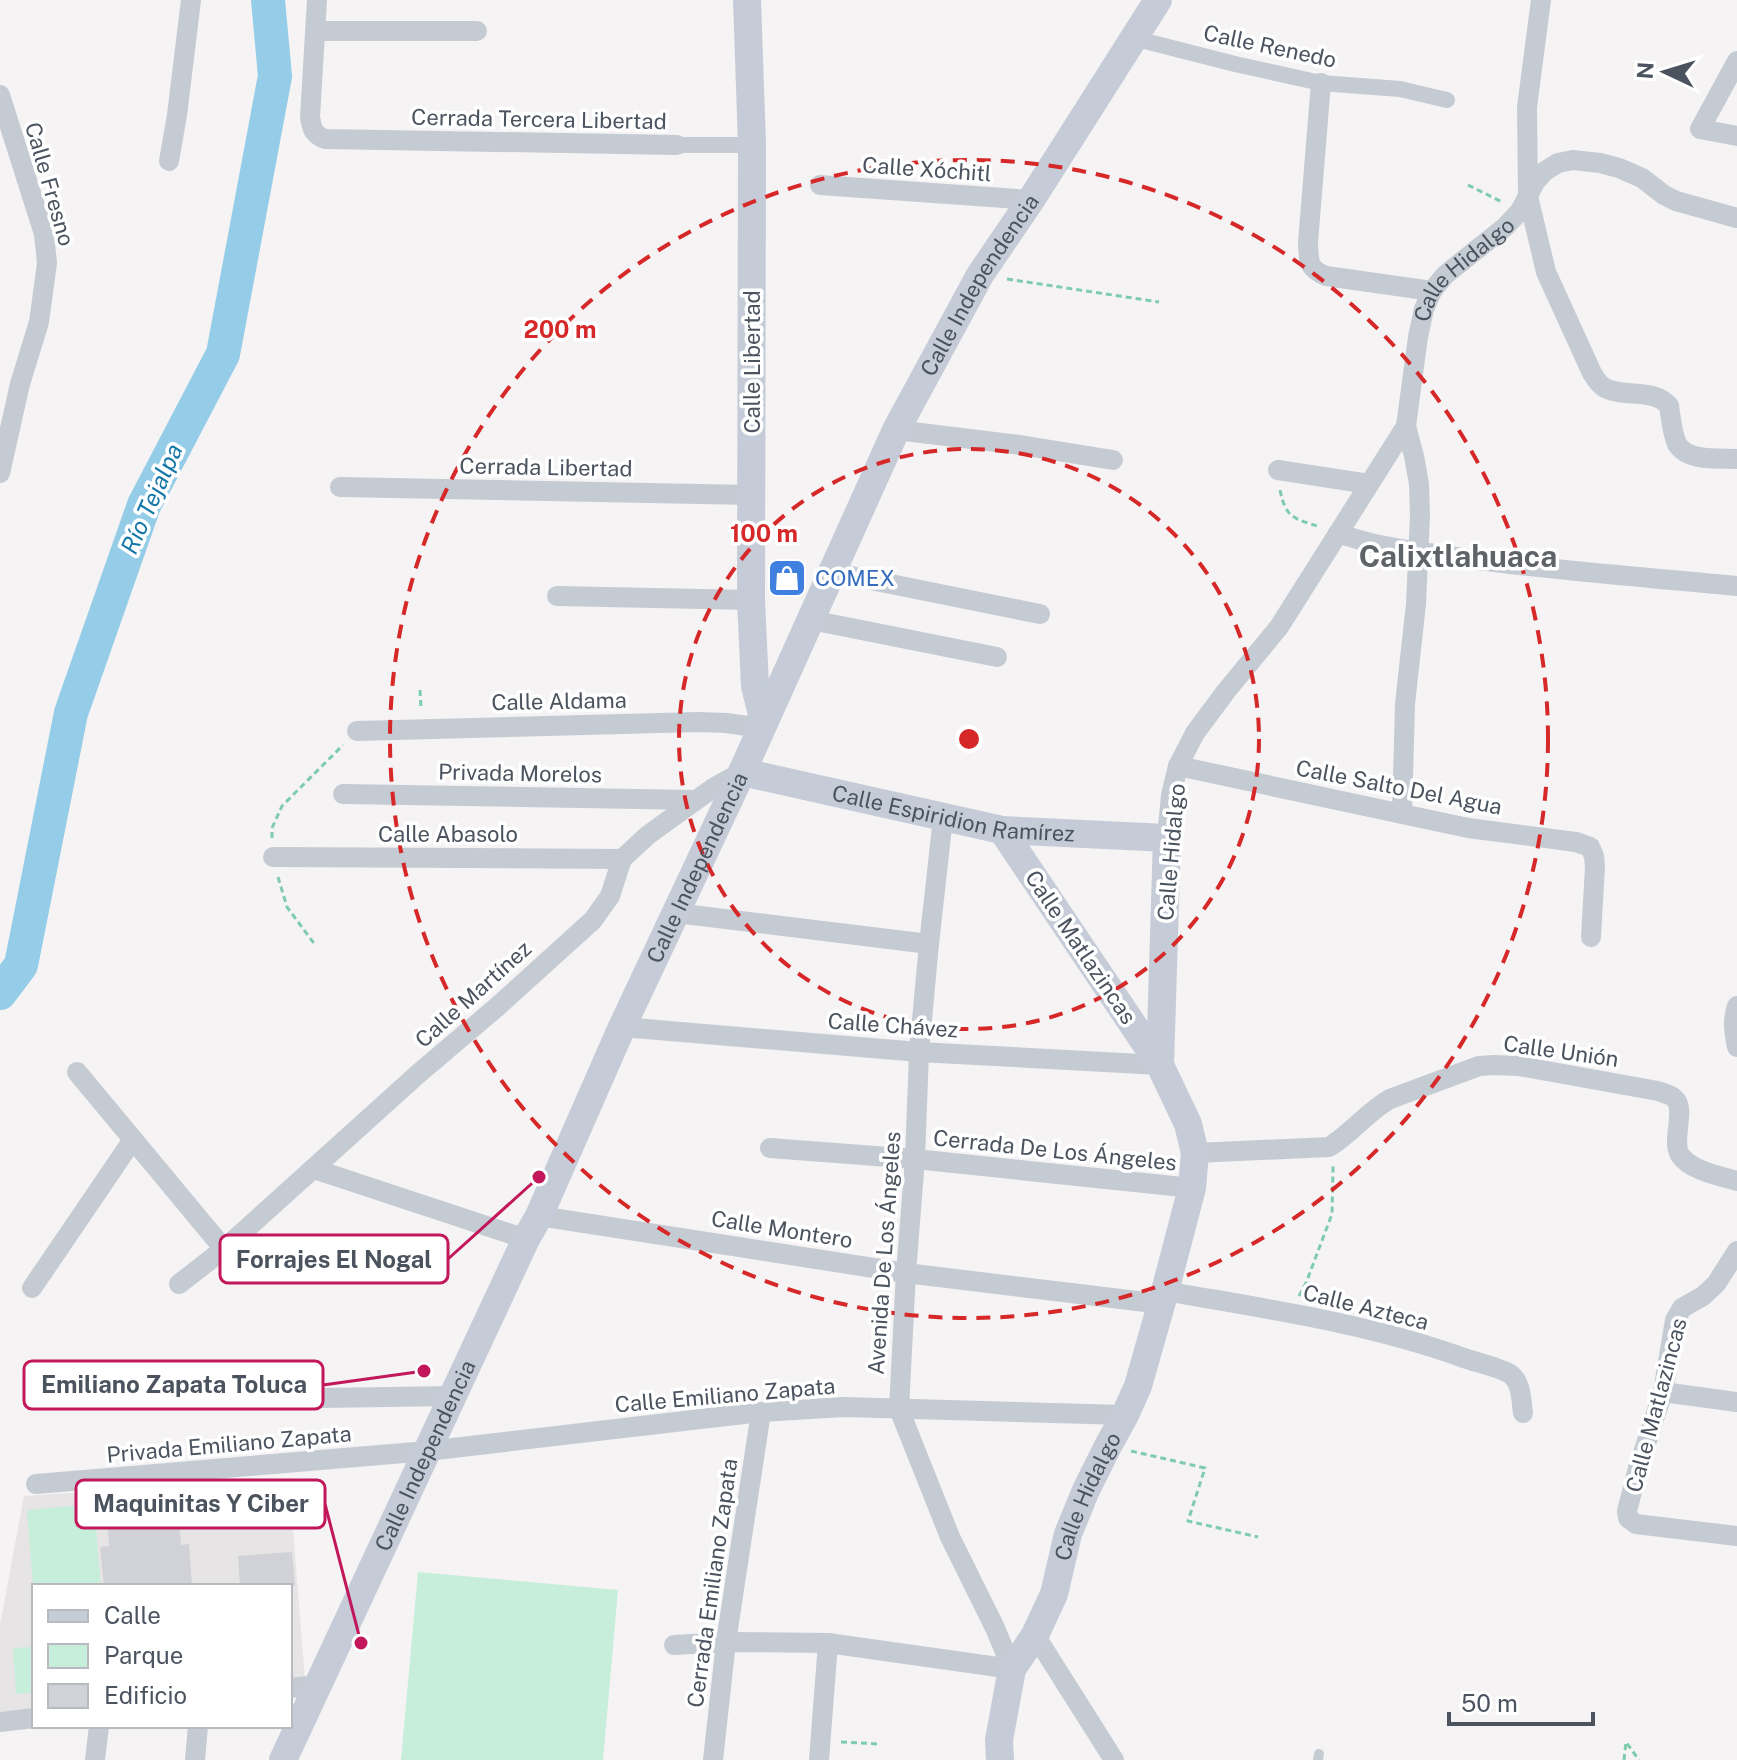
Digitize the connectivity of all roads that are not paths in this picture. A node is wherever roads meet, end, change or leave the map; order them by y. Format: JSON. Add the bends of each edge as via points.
{"nodes":[{"id":1,"x":191,"y":0,"type":"edge"},
{"id":2,"x":317,"y":0,"type":"edge"},
{"id":3,"x":747,"y":0,"type":"edge"},
{"id":4,"x":1158,"y":0,"type":"edge"},
{"id":5,"x":1541,"y":0,"type":"edge"},
{"id":6,"x":315,"y":31,"type":"junction"},
{"id":7,"x":477,"y":31,"type":"dead end"},
{"id":8,"x":1133,"y":38,"type":"junction"},
{"id":9,"x":1737,"y":61,"type":"edge"},
{"id":10,"x":1321,"y":83,"type":"junction"},
{"id":11,"x":0,"y":95,"type":"edge"},
{"id":12,"x":1447,"y":100,"type":"dead end"},
{"id":13,"x":1737,"y":136,"type":"edge"},
{"id":14,"x":677,"y":145,"type":"joint"},
{"id":15,"x":752,"y":145,"type":"junction"},
{"id":16,"x":169,"y":161,"type":"dead end"},
{"id":17,"x":820,"y":185,"type":"dead end"},
{"id":18,"x":1031,"y":200,"type":"junction"},
{"id":19,"x":1524,"y":203,"type":"junction"},
{"id":20,"x":1737,"y":218,"type":"edge"},
{"id":21,"x":1432,"y":291,"type":"junction"},
{"id":22,"x":1406,"y":426,"type":"junction"},
{"id":23,"x":896,"y":430,"type":"junction"},
{"id":24,"x":1737,"y":459,"type":"edge"},
{"id":25,"x":1113,"y":460,"type":"dead end"},
{"id":26,"x":1278,"y":470,"type":"road end"},
{"id":27,"x":0,"y":473,"type":"edge"},
{"id":28,"x":1369,"y":484,"type":"junction"},
{"id":29,"x":340,"y":487,"type":"dead end"},
{"id":30,"x":751,"y":495,"type":"junction"},
{"id":31,"x":1338,"y":533,"type":"junction"},
{"id":32,"x":1419,"y":552,"type":"junction"},
{"id":33,"x":831,"y":572,"type":"junction"},
{"id":34,"x":1737,"y":586,"type":"edge"},
{"id":35,"x":557,"y":596,"type":"dead end"},
{"id":36,"x":751,"y":600,"type":"junction"},
{"id":37,"x":1040,"y":614,"type":"dead end"},
{"id":38,"x":811,"y":620,"type":"junction"},
{"id":39,"x":997,"y":657,"type":"dead end"},
{"id":40,"x":763,"y":725,"type":"junction"},
{"id":41,"x":357,"y":731,"type":"road end"},
{"id":42,"x":1178,"y":766,"type":"junction"},
{"id":43,"x":742,"y":772,"type":"junction"},
{"id":44,"x":343,"y":794,"type":"dead end"},
{"id":45,"x":696,"y":800,"type":"junction"},
{"id":46,"x":1402,"y":814,"type":"junction"},
{"id":47,"x":943,"y":818,"type":"junction"},
{"id":48,"x":1002,"y":830,"type":"junction"},
{"id":49,"x":1167,"y":838,"type":"junction"},
{"id":50,"x":273,"y":857,"type":"road end"},
{"id":51,"x":622,"y":859,"type":"junction"},
{"id":52,"x":676,"y":913,"type":"junction"},
{"id":53,"x":1591,"y":937,"type":"dead end"},
{"id":54,"x":929,"y":944,"type":"junction"},
{"id":55,"x":1737,"y":1006,"type":"edge"},
{"id":56,"x":622,"y":1027,"type":"junction"},
{"id":57,"x":1737,"y":1047,"type":"edge"},
{"id":58,"x":919,"y":1052,"type":"junction"},
{"id":59,"x":1160,"y":1065,"type":"junction"},
{"id":60,"x":77,"y":1072,"type":"dead end"},
{"id":61,"x":132,"y":1141,"type":"junction"},
{"id":62,"x":770,"y":1148,"type":"dead end"},
{"id":63,"x":1195,"y":1153,"type":"junction"},
{"id":64,"x":915,"y":1159,"type":"junction"},
{"id":65,"x":314,"y":1169,"type":"junction"},
{"id":66,"x":1737,"y":1181,"type":"edge"},
{"id":67,"x":1192,"y":1188,"type":"junction"},
{"id":68,"x":532,"y":1228,"type":"junction"},
{"id":69,"x":224,"y":1249,"type":"junction"},
{"id":70,"x":1737,"y":1251,"type":"edge"},
{"id":71,"x":429,"y":1271,"type":"dead end"},
{"id":72,"x":906,"y":1273,"type":"junction"},
{"id":73,"x":179,"y":1284,"type":"dead end"},
{"id":74,"x":32,"y":1288,"type":"dead end"},
{"id":75,"x":1164,"y":1298,"type":"junction"},
{"id":76,"x":1663,"y":1392,"type":"junction"},
{"id":77,"x":453,"y":1396,"type":"junction"},
{"id":78,"x":184,"y":1400,"type":"dead end"},
{"id":79,"x":1737,"y":1402,"type":"edge"},
{"id":80,"x":899,"y":1409,"type":"junction"},
{"id":81,"x":761,"y":1412,"type":"junction"},
{"id":82,"x":1523,"y":1413,"type":"dead end"},
{"id":83,"x":1125,"y":1415,"type":"junction"},
{"id":84,"x":427,"y":1451,"type":"junction"},
{"id":85,"x":36,"y":1484,"type":"dead end"},
{"id":86,"x":1737,"y":1536,"type":"edge"},
{"id":87,"x":1035,"y":1635,"type":"junction"},
{"id":88,"x":726,"y":1642,"type":"junction"},
{"id":89,"x":828,"y":1643,"type":"junction"},
{"id":90,"x":674,"y":1645,"type":"dead end"},
{"id":91,"x":1012,"y":1669,"type":"junction"},
{"id":92,"x":318,"y":1685,"type":"junction"},
{"id":93,"x":292,"y":1688,"type":"edge"},
{"id":94,"x":32,"y":1718,"type":"edge"},
{"id":95,"x":0,"y":1722,"type":"edge"},
{"id":96,"x":99,"y":1728,"type":"edge"},
{"id":97,"x":198,"y":1728,"type":"edge"},
{"id":98,"x":820,"y":1750,"type":"edge"},
{"id":99,"x":95,"y":1760,"type":"edge"},
{"id":100,"x":195,"y":1760,"type":"edge"},
{"id":101,"x":283,"y":1760,"type":"edge"},
{"id":102,"x":713,"y":1760,"type":"edge"},
{"id":103,"x":1000,"y":1760,"type":"edge"},
{"id":104,"x":1114,"y":1760,"type":"edge"}],
"edges":[{"from":1,"to":16,"type":"street"},
{"from":2,"to":6,"type":"street"},
{"from":3,"to":15,"type":"main road","name":"Calle Libertad"},
{"from":4,"to":8,"type":"main road","name":"Calle Independencia"},
{"from":5,"to":19,"type":"street","name":"Calle Hidalgo","via":[[1527,107]]},
{"from":6,"to":7,"type":"street"},
{"from":6,"to":14,"type":"street","name":"Cerrada Tercera Libertad","via":[[311,128],[325,139]]},
{"from":8,"to":10,"type":"street","name":"Calle Renedo"},
{"from":8,"to":18,"type":"main road","name":"Calle Independencia"},
{"from":9,"to":13,"type":"street","via":[[1700,129]]},
{"from":10,"to":12,"type":"street","name":"Calle Renedo","via":[[1400,89]]},
{"from":10,"to":21,"type":"street","via":[[1308,242],[1314,271]]},
{"from":11,"to":27,"type":"street","name":"Calle Fresno","via":[[44,234],[47,263],[39,322]]},
{"from":14,"to":15,"type":"street","name":"Cerrada Tercera Libertad"},
{"from":15,"to":30,"type":"main road","name":"Calle Libertad"},
{"from":17,"to":18,"type":"street","name":"Calle Xóchitl"},
{"from":18,"to":23,"type":"main road","name":"Calle Independencia","via":[[980,275]]},
{"from":19,"to":20,"type":"street","via":[[1545,171],[1573,160],[1619,168],[1676,201]]},
{"from":19,"to":21,"type":"street","name":"Calle Hidalgo","via":[[1505,227]]},
{"from":19,"to":24,"type":"street","via":[[1546,272],[1599,384],[1666,402],[1675,439],[1687,453]]},
{"from":21,"to":22,"type":"street","name":"Calle Hidalgo","via":[[1418,337]]},
{"from":22,"to":28,"type":"street","name":"Calle Hidalgo"},
{"from":22,"to":32,"type":"street","via":[[1419,484]]},
{"from":23,"to":25,"type":"street"},
{"from":23,"to":33,"type":"main road","name":"Calle Independencia"},
{"from":26,"to":28,"type":"street"},
{"from":28,"to":31,"type":"street","name":"Calle Hidalgo"},
{"from":29,"to":30,"type":"street","name":"Cerrada Libertad"},
{"from":30,"to":36,"type":"main road","name":"Calle Libertad"},
{"from":31,"to":32,"type":"street"},
{"from":31,"to":42,"type":"street","name":"Calle Hidalgo","via":[[1279,627],[1195,733]]},
{"from":32,"to":34,"type":"street","via":[[1559,571]]},
{"from":32,"to":46,"type":"street","via":[[1405,704]]},
{"from":33,"to":37,"type":"street"},
{"from":33,"to":38,"type":"main road","name":"Calle Independencia"},
{"from":35,"to":36,"type":"street"},
{"from":36,"to":40,"type":"main road","name":"Calle Libertad","via":[[755,686]]},
{"from":38,"to":39,"type":"street"},
{"from":38,"to":40,"type":"main road","name":"Calle Independencia"},
{"from":40,"to":41,"type":"street","name":"Calle Aldama"},
{"from":40,"to":43,"type":"main road","name":"Calle Independencia"},
{"from":42,"to":46,"type":"street","name":"Calle Salto Del Agua"},
{"from":42,"to":49,"type":"street","name":"Calle Hidalgo"},
{"from":43,"to":45,"type":"street","name":"Calle Martínez"},
{"from":43,"to":47,"type":"main road","name":"Calle Espiridion Ramírez"},
{"from":43,"to":52,"type":"main road","name":"Calle Independencia"},
{"from":44,"to":45,"type":"street","name":"Privada Morelos"},
{"from":45,"to":51,"type":"street","name":"Calle Martínez"},
{"from":46,"to":53,"type":"street","name":"Calle Salto Del Agua","via":[[1590,847],[1595,867]]},
{"from":47,"to":48,"type":"main road","name":"Calle Espiridion Ramírez"},
{"from":47,"to":54,"type":"street","name":"Avenida De Los Ángeles"},
{"from":48,"to":49,"type":"main road","name":"Calle Espiridion Ramírez"},
{"from":48,"to":59,"type":"main road","name":"Calle Matlazincas"},
{"from":49,"to":59,"type":"main road","name":"Calle Hidalgo"},
{"from":50,"to":51,"type":"street","name":"Calle Abasolo"},
{"from":51,"to":65,"type":"street","name":"Calle Martínez","via":[[610,896],[593,920]]},
{"from":52,"to":54,"type":"street"},
{"from":52,"to":56,"type":"main road","name":"Calle Independencia"},
{"from":54,"to":58,"type":"street","name":"Avenida De Los Ángeles"},
{"from":55,"to":57,"type":"street"},
{"from":56,"to":58,"type":"street","name":"Calle Chávez"},
{"from":56,"to":68,"type":"main road","name":"Calle Independencia"},
{"from":58,"to":59,"type":"street","name":"Calle Chávez"},
{"from":58,"to":64,"type":"street","name":"Avenida De Los Ángeles"},
{"from":59,"to":63,"type":"main road","name":"Calle Hidalgo","via":[[1188,1124]]},
{"from":60,"to":61,"type":"street"},
{"from":61,"to":69,"type":"street"},
{"from":61,"to":74,"type":"street"},
{"from":62,"to":64,"type":"street","name":"Cerrada De Los Ángeles"},
{"from":63,"to":66,"type":"street","name":"Calle Unión","via":[[1329,1147],[1390,1099],[1479,1066],[1519,1066],[1667,1095],[1679,1107],[1679,1154],[1703,1170]]},
{"from":63,"to":67,"type":"main road","name":"Calle Hidalgo"},
{"from":64,"to":67,"type":"street","name":"Cerrada De Los Ángeles"},
{"from":64,"to":72,"type":"street","name":"Avenida De Los Ángeles"},
{"from":65,"to":68,"type":"street","name":"Calle Montero"},
{"from":65,"to":69,"type":"street","name":"Calle Martínez"},
{"from":67,"to":75,"type":"main road","name":"Calle Hidalgo"},
{"from":68,"to":72,"type":"street","name":"Calle Montero"},
{"from":68,"to":77,"type":"main road","name":"Calle Independencia"},
{"from":69,"to":71,"type":"street"},
{"from":69,"to":73,"type":"street","name":"Calle Martínez"},
{"from":70,"to":76,"type":"street","name":"Calle Matlazincas","via":[[1716,1284],[1682,1308],[1675,1320]]},
{"from":72,"to":75,"type":"street","name":"Calle Montero"},
{"from":72,"to":80,"type":"street","name":"Avenida De Los Ángeles"},
{"from":75,"to":82,"type":"street","name":"Calle Azteca","via":[[1290,1313],[1405,1339],[1510,1374],[1520,1387]]},
{"from":75,"to":83,"type":"main road","name":"Calle Hidalgo"},
{"from":76,"to":79,"type":"street"},
{"from":76,"to":86,"type":"street","name":"Calle Matlazincas","via":[[1628,1518],[1636,1524]]},
{"from":77,"to":78,"type":"street"},
{"from":77,"to":84,"type":"main road","name":"Calle Independencia"},
{"from":80,"to":81,"type":"street","name":"Calle Emiliano Zapata"},
{"from":80,"to":83,"type":"street","name":"Calle Emiliano Zapata"},
{"from":80,"to":91,"type":"street","name":"Avenida De Los Ángeles","via":[[950,1537]]},
{"from":81,"to":84,"type":"street","name":"Calle Emiliano Zapata"},
{"from":81,"to":88,"type":"street","name":"Cerrada Emiliano Zapata"},
{"from":83,"to":87,"type":"main road","name":"Calle Hidalgo","via":[[1086,1490],[1068,1534],[1054,1594]]},
{"from":84,"to":85,"type":"street","name":"Privada Emiliano Zapata"},
{"from":84,"to":92,"type":"main road","name":"Calle Independencia"},
{"from":87,"to":91,"type":"main road","name":"Calle Hidalgo"},
{"from":87,"to":104,"type":"street"},
{"from":88,"to":89,"type":"street"},
{"from":88,"to":90,"type":"street"},
{"from":88,"to":102,"type":"street","name":"Cerrada Emiliano Zapata"},
{"from":89,"to":91,"type":"street"},
{"from":89,"to":98,"type":"street"},
{"from":91,"to":103,"type":"main road"},
{"from":92,"to":93,"type":"street"},
{"from":92,"to":101,"type":"main road","name":"Calle Independencia"},
{"from":94,"to":95,"type":"street"},
{"from":96,"to":99,"type":"street"},
{"from":97,"to":100,"type":"street"}]}
